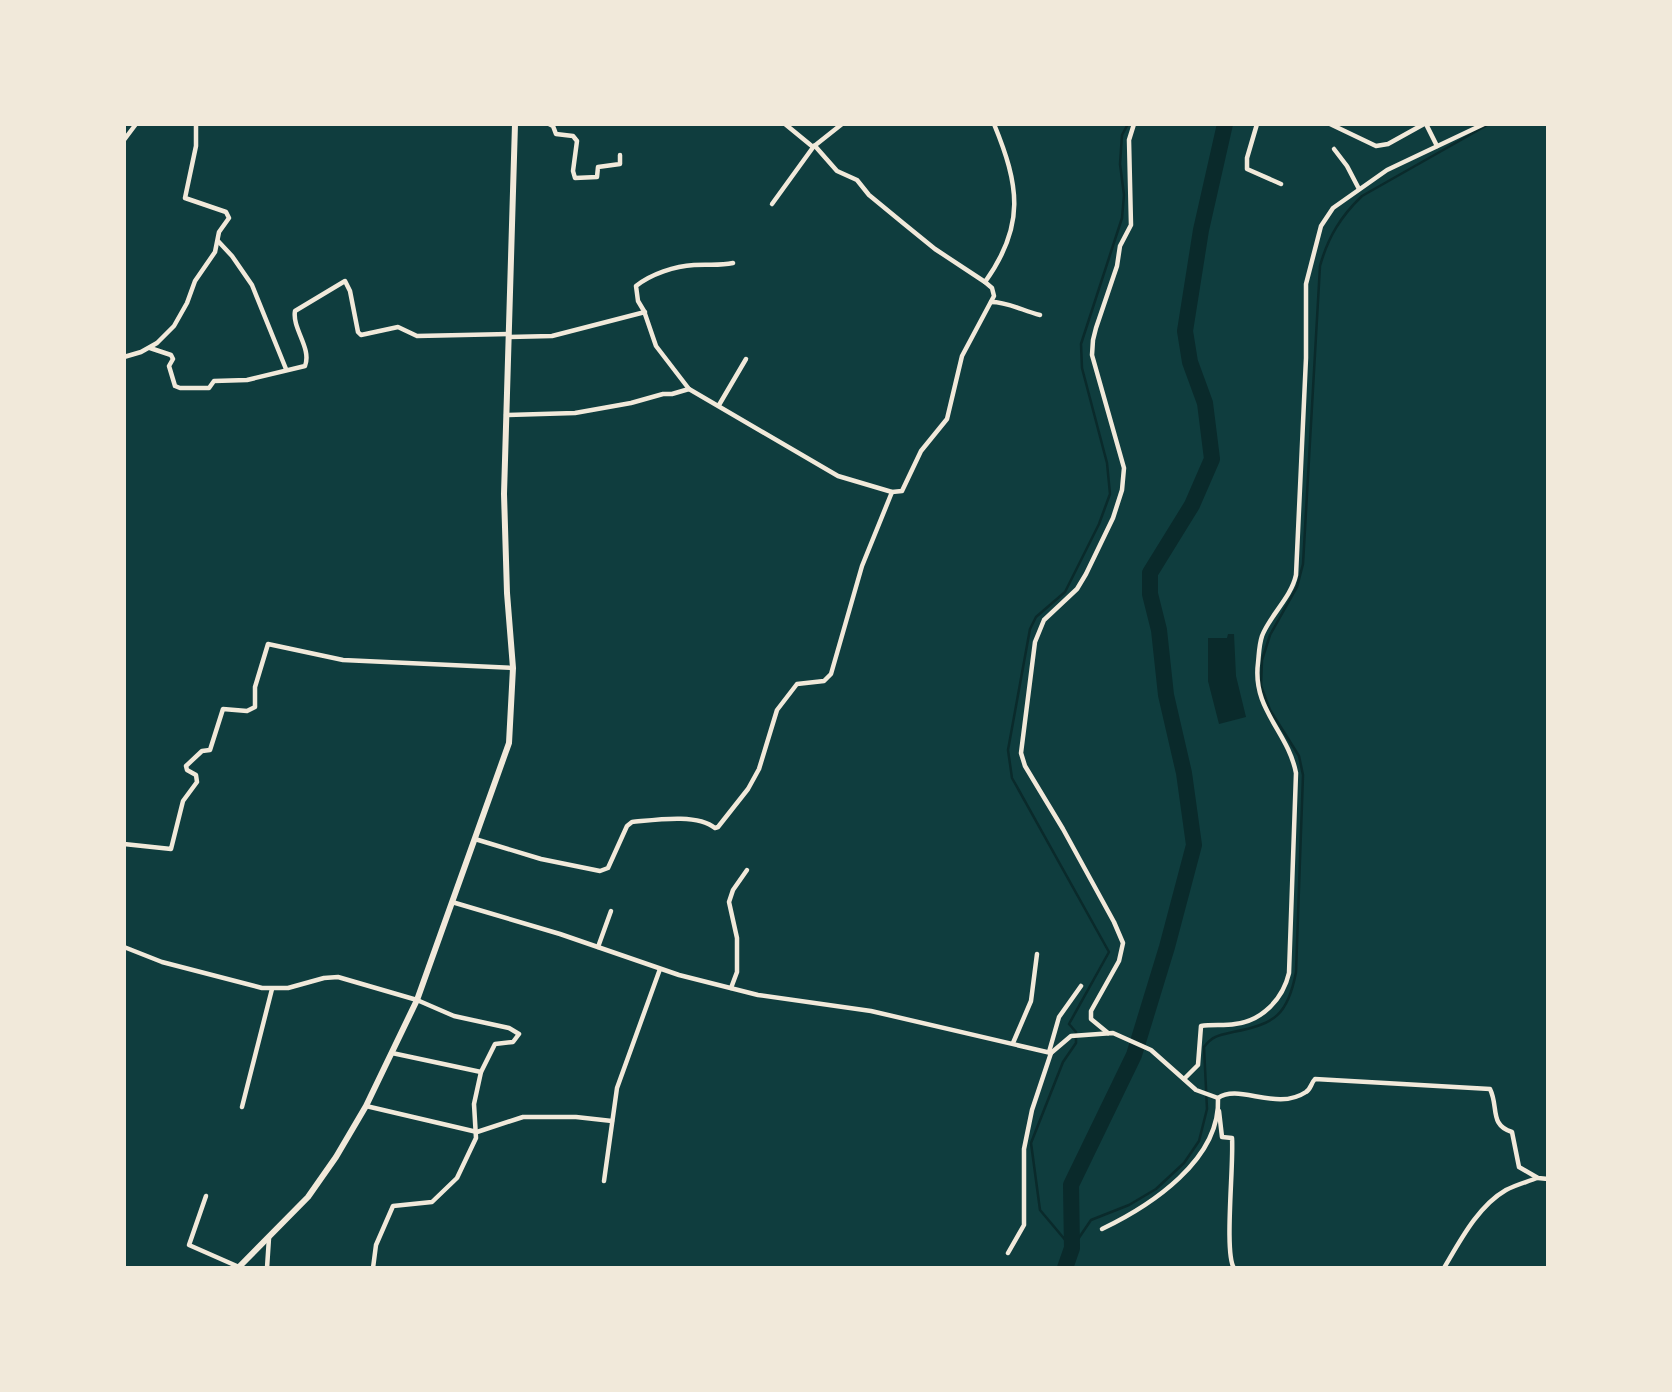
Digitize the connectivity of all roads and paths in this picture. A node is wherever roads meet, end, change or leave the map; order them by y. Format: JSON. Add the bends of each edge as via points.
{"nodes":[{"id":1,"x":136,"y":124,"type":"edge"},
{"id":2,"x":196,"y":124,"type":"edge"},
{"id":3,"x":515,"y":124,"type":"edge"},
{"id":4,"x":550,"y":124,"type":"edge"},
{"id":5,"x":785,"y":124,"type":"edge"},
{"id":6,"x":842,"y":124,"type":"edge"},
{"id":7,"x":994,"y":124,"type":"edge"},
{"id":8,"x":1134,"y":124,"type":"edge"},
{"id":9,"x":1257,"y":124,"type":"edge"},
{"id":10,"x":1330,"y":124,"type":"edge"},
{"id":11,"x":1425,"y":124,"type":"edge"},
{"id":12,"x":1484,"y":124,"type":"edge"},
{"id":13,"x":124,"y":140,"type":"edge"},
{"id":14,"x":814,"y":146,"type":"junction"},
{"id":15,"x":1437,"y":146,"type":"junction"},
{"id":16,"x":1334,"y":149,"type":"dead end"},
{"id":17,"x":621,"y":155,"type":"dead end"},
{"id":18,"x":1281,"y":184,"type":"dead end"},
{"id":19,"x":1359,"y":190,"type":"junction"},
{"id":20,"x":772,"y":204,"type":"dead end"},
{"id":21,"x":217,"y":240,"type":"junction"},
{"id":22,"x":733,"y":263,"type":"dead end"},
{"id":23,"x":985,"y":282,"type":"junction"},
{"id":24,"x":991,"y":303,"type":"junction"},
{"id":25,"x":645,"y":312,"type":"junction"},
{"id":26,"x":1040,"y":315,"type":"dead end"},
{"id":27,"x":509,"y":335,"type":"junction"},
{"id":28,"x":150,"y":348,"type":"junction"},
{"id":29,"x":124,"y":357,"type":"edge"},
{"id":30,"x":746,"y":359,"type":"dead end"},
{"id":31,"x":286,"y":369,"type":"junction"},
{"id":32,"x":689,"y":388,"type":"junction"},
{"id":33,"x":719,"y":405,"type":"junction"},
{"id":34,"x":506,"y":415,"type":"junction"},
{"id":35,"x":892,"y":492,"type":"junction"},
{"id":36,"x":513,"y":668,"type":"junction"},
{"id":37,"x":475,"y":839,"type":"junction"},
{"id":38,"x":124,"y":844,"type":"edge"},
{"id":39,"x":747,"y":870,"type":"dead end"},
{"id":40,"x":452,"y":902,"type":"junction"},
{"id":41,"x":611,"y":911,"type":"dead end"},
{"id":42,"x":124,"y":947,"type":"edge"},
{"id":43,"x":598,"y":947,"type":"junction"},
{"id":44,"x":1037,"y":954,"type":"dead end"},
{"id":45,"x":660,"y":969,"type":"junction"},
{"id":46,"x":1081,"y":986,"type":"dead end"},
{"id":47,"x":731,"y":988,"type":"junction"},
{"id":48,"x":272,"y":989,"type":"junction"},
{"id":49,"x":417,"y":1000,"type":"junction"},
{"id":50,"x":1108,"y":1033,"type":"junction"},
{"id":51,"x":1013,"y":1044,"type":"junction"},
{"id":52,"x":1050,"y":1052,"type":"junction"},
{"id":53,"x":393,"y":1053,"type":"junction"},
{"id":54,"x":481,"y":1072,"type":"junction"},
{"id":55,"x":1184,"y":1079,"type":"junction"},
{"id":56,"x":1217,"y":1099,"type":"junction"},
{"id":57,"x":366,"y":1106,"type":"junction"},
{"id":58,"x":242,"y":1107,"type":"dead end"},
{"id":59,"x":612,"y":1121,"type":"junction"},
{"id":60,"x":477,"y":1132,"type":"junction"},
{"id":61,"x":1538,"y":1178,"type":"junction"},
{"id":62,"x":1548,"y":1179,"type":"edge"},
{"id":63,"x":604,"y":1181,"type":"dead end"},
{"id":64,"x":206,"y":1196,"type":"dead end"},
{"id":65,"x":1102,"y":1229,"type":"dead end"},
{"id":66,"x":269,"y":1238,"type":"junction"},
{"id":67,"x":1008,"y":1252,"type":"dead end"},
{"id":68,"x":239,"y":1267,"type":"edge"},
{"id":69,"x":267,"y":1268,"type":"edge"},
{"id":70,"x":373,"y":1268,"type":"edge"},
{"id":71,"x":1234,"y":1268,"type":"edge"},
{"id":72,"x":1444,"y":1268,"type":"edge"}],
"edges":[{"from":1,"to":13,"type":"street"},
{"from":2,"to":21,"type":"street","via":[[185,198],[228,215]]},
{"from":3,"to":27,"type":"main road"},
{"from":4,"to":17,"type":"street","via":[[556,134],[577,141],[575,178],[595,178],[599,166],[620,164]]},
{"from":5,"to":14,"type":"street"},
{"from":6,"to":14,"type":"street"},
{"from":7,"to":23,"type":"street","via":[[1009,161],[1014,198],[1009,238]]},
{"from":8,"to":50,"type":"street","via":[[1129,140],[1131,225],[1121,246],[1092,355],[1124,468],[1122,490],[1086,574],[1044,620],[1035,642],[1021,753],[1123,943],[1119,961],[1091,1011],[1091,1019]]},
{"from":9,"to":18,"type":"street","via":[[1247,169]]},
{"from":10,"to":11,"type":"street","via":[[1376,146]]},
{"from":11,"to":15,"type":"street"},
{"from":12,"to":15,"type":"street"},
{"from":14,"to":20,"type":"street"},
{"from":14,"to":23,"type":"street","via":[[837,171],[854,178],[903,223]]},
{"from":15,"to":19,"type":"street","via":[[1387,170]]},
{"from":16,"to":19,"type":"street"},
{"from":19,"to":55,"type":"street","via":[[1328,213],[1309,270],[1297,569],[1293,585],[1262,637],[1256,675],[1261,700],[1296,773],[1289,973],[1279,997],[1262,1014],[1238,1024],[1201,1026],[1198,1065]]},
{"from":21,"to":28,"type":"street","via":[[215,252],[174,326]]},
{"from":21,"to":31,"type":"street","via":[[251,285]]},
{"from":22,"to":25,"type":"street","via":[[677,268],[641,282],[635,288]]},
{"from":23,"to":24,"type":"street","via":[[993,291]]},
{"from":24,"to":26,"type":"street","via":[[1009,303]]},
{"from":24,"to":35,"type":"street","via":[[960,363],[947,419],[921,451],[902,491]]},
{"from":25,"to":27,"type":"street","via":[[552,336]]},
{"from":25,"to":32,"type":"street","via":[[656,346]]},
{"from":27,"to":31,"type":"street","via":[[417,336],[398,327],[359,334],[345,281],[295,311],[307,363]]},
{"from":27,"to":34,"type":"main road"},
{"from":28,"to":29,"type":"street"},
{"from":28,"to":31,"type":"street","via":[[172,355],[169,366],[175,386],[180,388],[209,388],[214,381],[247,380]]},
{"from":30,"to":33,"type":"street"},
{"from":32,"to":33,"type":"street"},
{"from":32,"to":34,"type":"street","via":[[575,413]]},
{"from":33,"to":35,"type":"street","via":[[838,476]]},
{"from":34,"to":36,"type":"main road","via":[[505,561]]},
{"from":35,"to":37,"type":"street","via":[[862,566],[831,674],[824,681],[797,684],[777,710],[759,769],[718,827],[681,818],[632,822],[608,868],[600,871]]},
{"from":36,"to":37,"type":"main road","via":[[509,743]]},
{"from":36,"to":38,"type":"street","via":[[343,660],[268,644],[257,678],[254,709],[223,709],[210,750],[201,751],[186,766],[197,775],[197,782],[182,803],[171,849]]},
{"from":37,"to":40,"type":"main road"},
{"from":39,"to":47,"type":"street","via":[[729,902],[737,938],[737,972]]},
{"from":40,"to":43,"type":"street"},
{"from":40,"to":49,"type":"main road"},
{"from":41,"to":43,"type":"street"},
{"from":42,"to":48,"type":"street","via":[[162,962]]},
{"from":43,"to":45,"type":"street"},
{"from":44,"to":51,"type":"street","via":[[1031,1001]]},
{"from":45,"to":47,"type":"street"},
{"from":45,"to":59,"type":"street","via":[[622,1073]]},
{"from":46,"to":52,"type":"street","via":[[1059,1017]]},
{"from":47,"to":51,"type":"street","via":[[871,1011]]},
{"from":48,"to":49,"type":"street","via":[[333,976]]},
{"from":48,"to":58,"type":"street"},
{"from":49,"to":53,"type":"main road"},
{"from":49,"to":54,"type":"street","via":[[519,1034],[513,1042],[495,1044]]},
{"from":50,"to":52,"type":"street","via":[[1071,1036]]},
{"from":50,"to":55,"type":"street","via":[[1151,1050]]},
{"from":51,"to":52,"type":"street"},
{"from":52,"to":67,"type":"street","via":[[1024,1149],[1026,1218]]},
{"from":53,"to":54,"type":"street"},
{"from":53,"to":57,"type":"main road"},
{"from":54,"to":60,"type":"street","via":[[474,1104]]},
{"from":55,"to":56,"type":"street"},
{"from":56,"to":61,"type":"street","via":[[1229,1092],[1263,1099],[1290,1098],[1306,1092],[1315,1079],[1490,1089],[1499,1125],[1512,1132],[1519,1167]]},
{"from":56,"to":65,"type":"street","via":[[1215,1120],[1193,1164],[1136,1213]]},
{"from":56,"to":71,"type":"street","via":[[1222,1138],[1232,1138],[1229,1248]]},
{"from":57,"to":60,"type":"street"},
{"from":57,"to":66,"type":"main road","via":[[324,1174]]},
{"from":59,"to":60,"type":"street","via":[[523,1117]]},
{"from":59,"to":63,"type":"street"},
{"from":60,"to":70,"type":"street","via":[[457,1178],[437,1198],[393,1206],[376,1245]]},
{"from":61,"to":62,"type":"street"},
{"from":61,"to":72,"type":"street","via":[[1506,1190],[1492,1202],[1468,1229]]},
{"from":64,"to":68,"type":"street","via":[[188,1245]]},
{"from":66,"to":68,"type":"main road"},
{"from":66,"to":69,"type":"street"}]}
